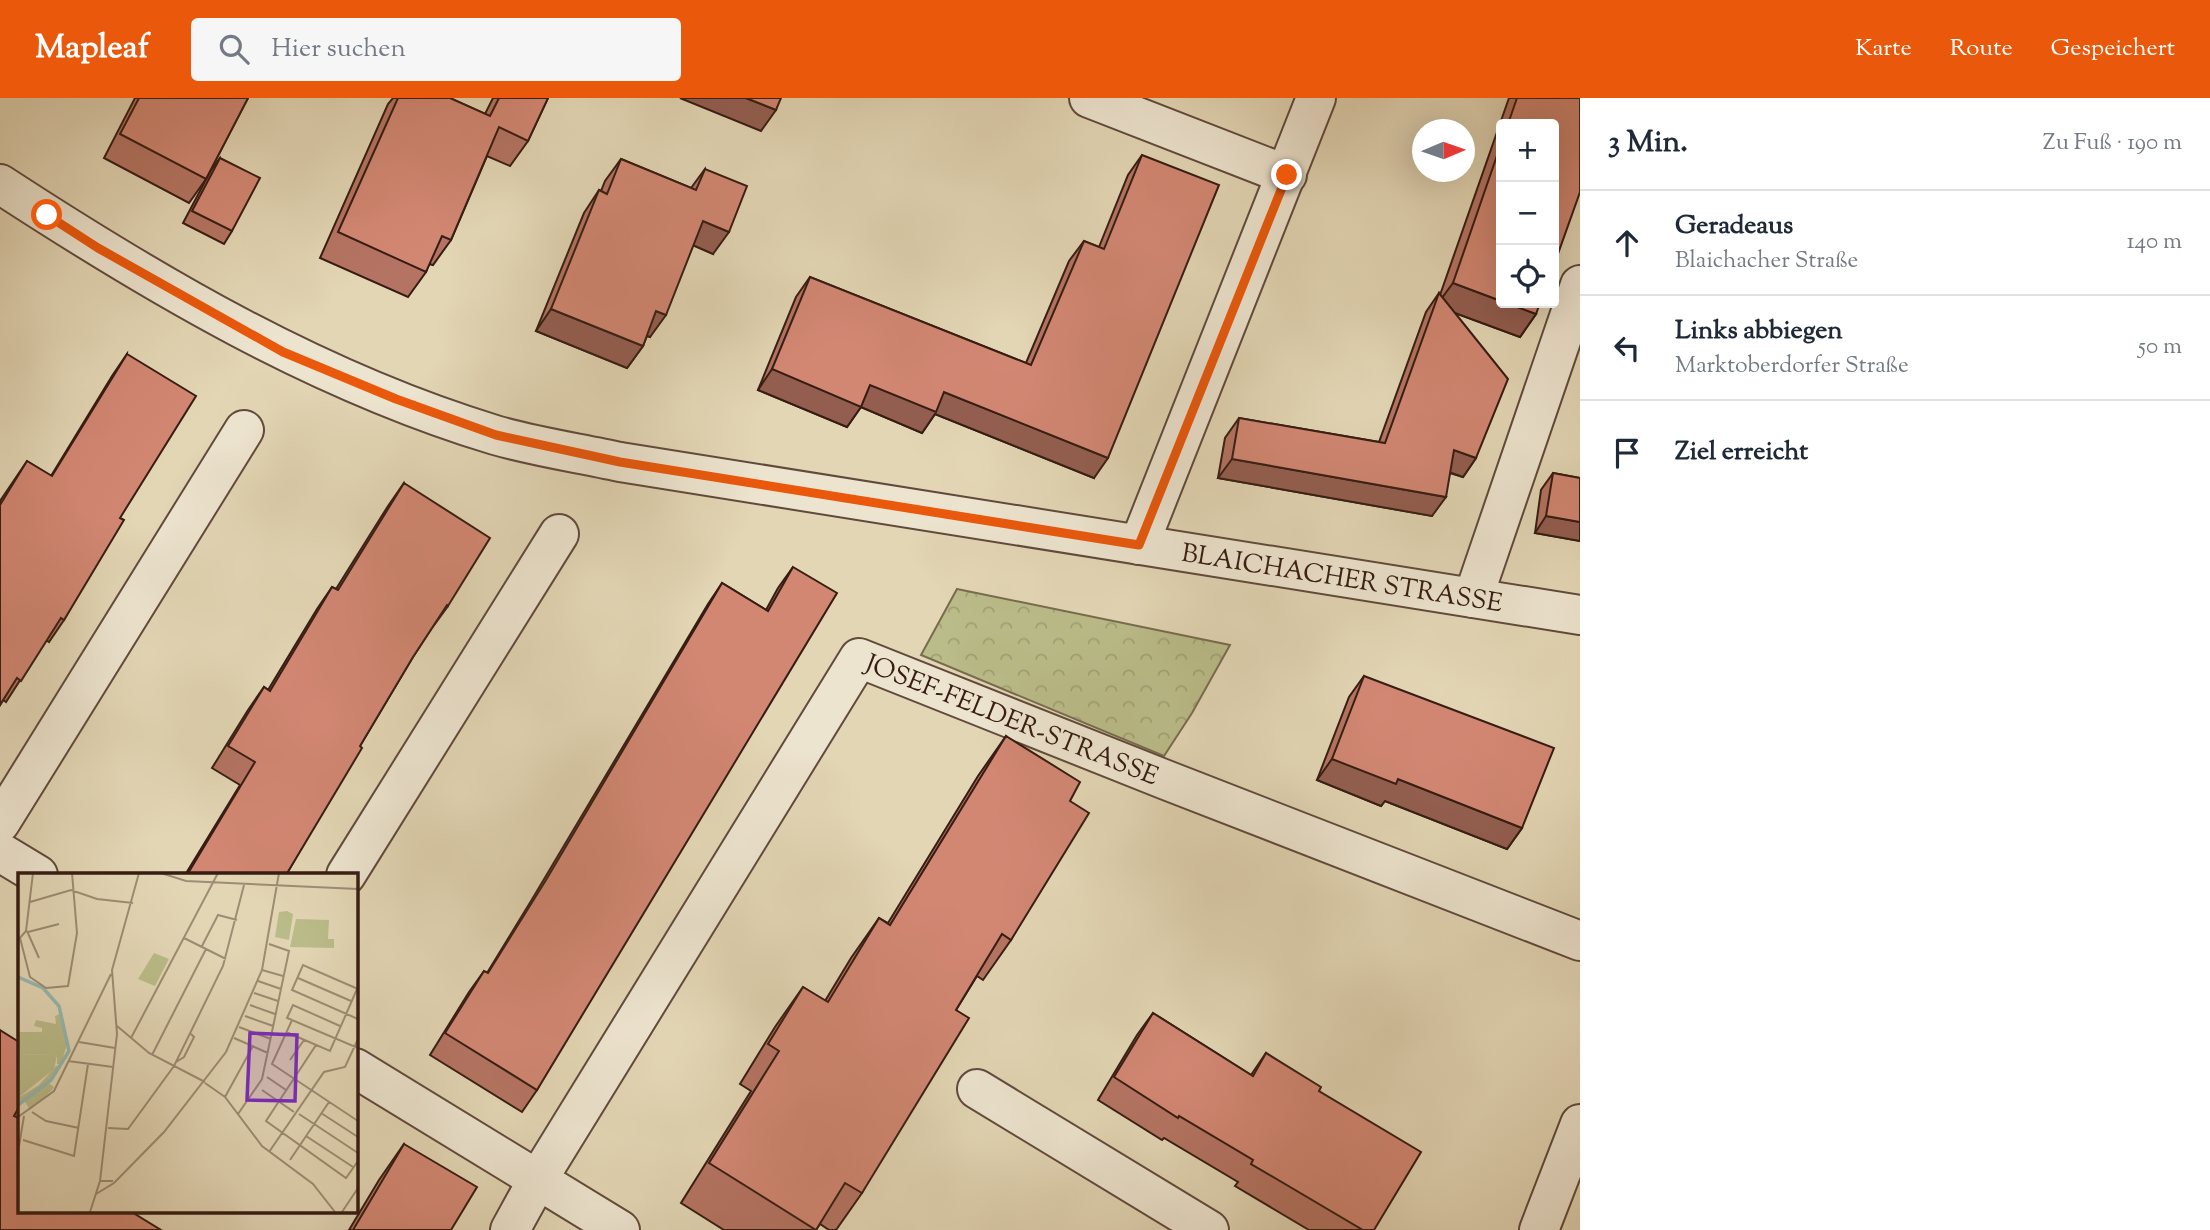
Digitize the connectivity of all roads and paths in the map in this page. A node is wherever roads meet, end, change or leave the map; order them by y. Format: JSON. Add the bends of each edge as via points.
{"nodes":[{"id":1,"x":1089,"y":98,"type":"edge"},
{"id":2,"x":1316,"y":98,"type":"edge"},
{"id":3,"x":1287,"y":175,"type":"junction"},
{"id":4,"x":0,"y":184,"type":"edge"},
{"id":5,"x":1580,"y":285,"type":"edge"},
{"id":6,"x":244,"y":430,"type":"dead end"},
{"id":7,"x":559,"y":534,"type":"dead end"},
{"id":8,"x":1139,"y":545,"type":"junction"},
{"id":9,"x":1473,"y":598,"type":"junction"},
{"id":10,"x":1580,"y":615,"type":"edge"},
{"id":11,"x":0,"y":823,"type":"edge"},
{"id":12,"x":0,"y":852,"type":"edge"},
{"id":13,"x":35,"y":873,"type":"edge"},
{"id":14,"x":347,"y":873,"type":"edge"},
{"id":15,"x":1580,"y":941,"type":"edge"},
{"id":16,"x":357,"y":1069,"type":"edge"},
{"id":17,"x":977,"y":1089,"type":"dead end"},
{"id":18,"x":1580,"y":1124,"type":"edge"},
{"id":19,"x":538,"y":1180,"type":"junction"},
{"id":20,"x":510,"y":1230,"type":"edge"},
{"id":21,"x":620,"y":1230,"type":"edge"},
{"id":22,"x":1209,"y":1230,"type":"edge"},
{"id":23,"x":1539,"y":1230,"type":"edge"}],
"edges":[{"from":1,"to":3,"type":"street"},
{"from":2,"to":3,"type":"street"},
{"from":3,"to":8,"type":"street"},
{"from":4,"to":8,"type":"street","name":"BLAICHACHER STRASSE","via":[[98,248],[283,352],[496,435],[620,462]]},
{"from":5,"to":9,"type":"street"},
{"from":6,"to":11,"type":"street"},
{"from":7,"to":14,"type":"street"},
{"from":8,"to":9,"type":"street","name":"BLAICHACHER STRASSE"},
{"from":9,"to":10,"type":"street","name":"BLAICHACHER STRASSE"},
{"from":12,"to":13,"type":"street"},
{"from":15,"to":19,"type":"street","name":"JOSEF-FELDER-STRASSE","via":[[859,658]]},
{"from":16,"to":19,"type":"street"},
{"from":17,"to":22,"type":"street"},
{"from":18,"to":23,"type":"street"},
{"from":19,"to":20,"type":"street","name":"JOSEF-FELDER-STRASSE"},
{"from":19,"to":21,"type":"street"}]}
